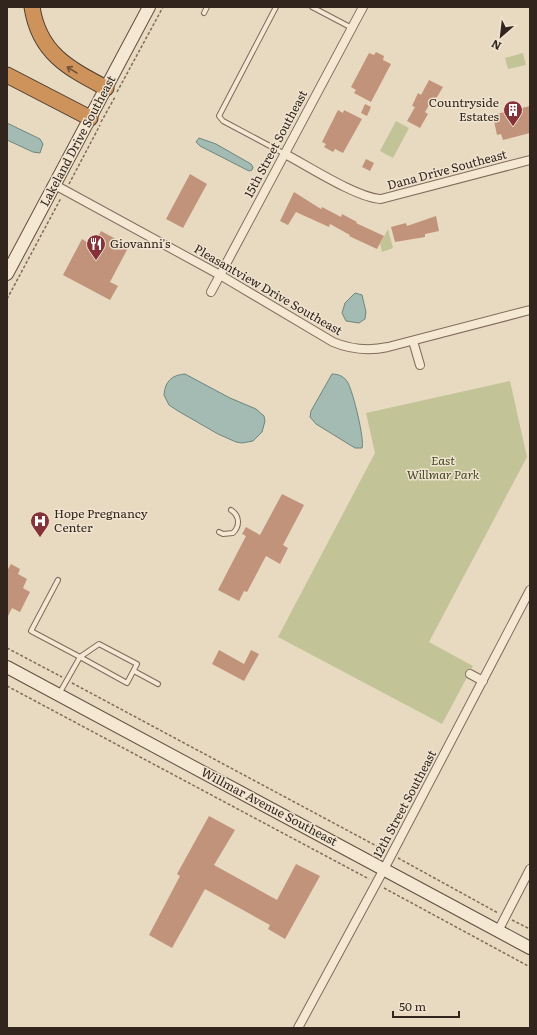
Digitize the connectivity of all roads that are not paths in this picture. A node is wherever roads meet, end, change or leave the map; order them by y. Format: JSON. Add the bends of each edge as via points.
{"nodes":[{"id":1,"x":32,"y":7,"type":"edge"},
{"id":2,"x":149,"y":7,"type":"edge"},
{"id":3,"x":207,"y":7,"type":"edge"},
{"id":4,"x":276,"y":7,"type":"edge"},
{"id":5,"x":312,"y":7,"type":"edge"},
{"id":6,"x":363,"y":7,"type":"edge"},
{"id":7,"x":204,"y":13,"type":"dead end"},
{"id":8,"x":352,"y":28,"type":"junction"},
{"id":9,"x":7,"y":75,"type":"edge"},
{"id":10,"x":106,"y":88,"type":"junction"},
{"id":11,"x":90,"y":118,"type":"junction"},
{"id":12,"x":285,"y":154,"type":"junction"},
{"id":13,"x":530,"y":160,"type":"edge"},
{"id":14,"x":60,"y":188,"type":"junction"},
{"id":15,"x":7,"y":274,"type":"edge"},
{"id":16,"x":220,"y":275,"type":"junction"},
{"id":17,"x":211,"y":292,"type":"dead end"},
{"id":18,"x":530,"y":310,"type":"edge"},
{"id":19,"x":413,"y":341,"type":"junction"},
{"id":20,"x":420,"y":365,"type":"dead end"},
{"id":21,"x":231,"y":510,"type":"dead end"},
{"id":22,"x":220,"y":532,"type":"dead end"},
{"id":23,"x":58,"y":580,"type":"dead end"},
{"id":24,"x":530,"y":590,"type":"edge"},
{"id":25,"x":80,"y":657,"type":"junction"},
{"id":26,"x":7,"y":667,"type":"edge"},
{"id":27,"x":134,"y":671,"type":"junction"},
{"id":28,"x":470,"y":674,"type":"dead end"},
{"id":29,"x":483,"y":681,"type":"junction"},
{"id":30,"x":158,"y":684,"type":"dead end"},
{"id":31,"x":59,"y":694,"type":"junction"},
{"id":32,"x":384,"y":869,"type":"junction"},
{"id":33,"x":530,"y":869,"type":"edge"},
{"id":34,"x":498,"y":931,"type":"junction"},
{"id":35,"x":530,"y":948,"type":"edge"},
{"id":36,"x":298,"y":1028,"type":"edge"}],
"edges":[{"from":10,"to":1,"type":"highway","one_way":true,"via":[[68,67],[52,53],[39,33]]},
{"from":2,"to":10,"type":"main road","name":"Lakeland Drive Southeast"},
{"from":3,"to":7,"type":"lane"},
{"from":4,"to":12,"type":"lane","via":[[219,116],[222,121]]},
{"from":5,"to":8,"type":"lane"},
{"from":6,"to":8,"type":"street","name":"15th Street Southeast"},
{"from":8,"to":12,"type":"street","name":"15th Street Southeast"},
{"from":9,"to":11,"type":"highway"},
{"from":10,"to":11,"type":"main road","name":"Lakeland Drive Southeast"},
{"from":11,"to":14,"type":"main road","name":"Lakeland Drive Southeast"},
{"from":12,"to":13,"type":"street","name":"Dana Drive Southeast","via":[[356,192],[381,199]]},
{"from":12,"to":16,"type":"street","name":"15th Street Southeast"},
{"from":14,"to":15,"type":"main road","name":"Lakeland Drive Southeast"},
{"from":14,"to":16,"type":"street","name":"Pleasantview Drive Southeast"},
{"from":16,"to":17,"type":"street","name":"15th Street Southeast"},
{"from":16,"to":19,"type":"street","name":"Pleasantview Drive Southeast","via":[[341,346],[378,349]]},
{"from":18,"to":19,"type":"street","name":"Pleasantview Drive Southeast"},
{"from":19,"to":20,"type":"street"},
{"from":21,"to":22,"type":"lane","via":[[238,520],[237,528],[233,533]]},
{"from":23,"to":25,"type":"lane","via":[[30,630]]},
{"from":24,"to":29,"type":"street","name":"12th Street Southeast"},
{"from":25,"to":27,"type":"lane","via":[[127,683]]},
{"from":25,"to":27,"type":"lane","via":[[99,644],[137,664]]},
{"from":25,"to":31,"type":"lane"},
{"from":26,"to":31,"type":"main road","name":"Willmar Avenue Southeast"},
{"from":27,"to":30,"type":"lane"},
{"from":28,"to":29,"type":"street"},
{"from":29,"to":32,"type":"street","name":"12th Street Southeast"},
{"from":31,"to":32,"type":"main road","name":"Willmar Avenue Southeast"},
{"from":32,"to":34,"type":"main road","name":"Willmar Avenue Southeast"},
{"from":32,"to":36,"type":"street","name":"12th Street Southeast"},
{"from":33,"to":34,"type":"street"},
{"from":34,"to":35,"type":"main road","name":"Willmar Avenue Southeast"}]}
